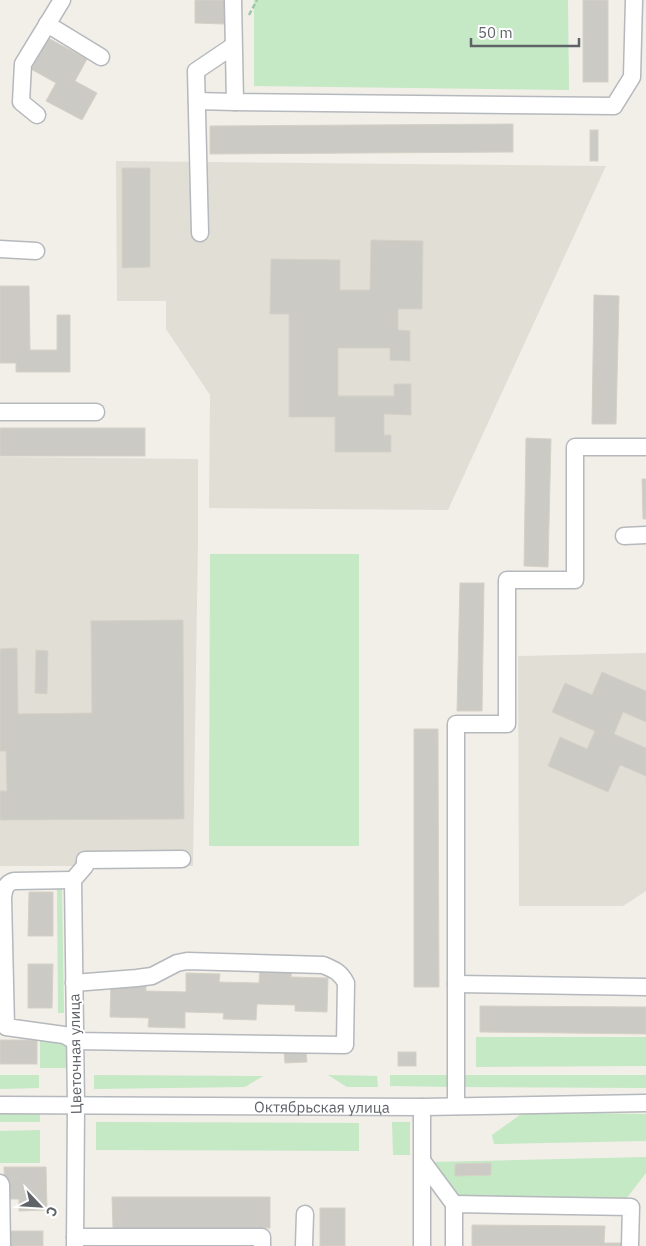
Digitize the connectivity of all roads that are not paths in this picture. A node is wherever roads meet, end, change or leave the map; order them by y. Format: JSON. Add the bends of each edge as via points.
{"nodes":[{"id":1,"x":62,"y":0,"type":"edge"},
{"id":2,"x":233,"y":0,"type":"edge"},
{"id":3,"x":634,"y":0,"type":"edge"},
{"id":4,"x":47,"y":24,"type":"junction"},
{"id":5,"x":233,"y":46,"type":"junction"},
{"id":6,"x":101,"y":57,"type":"dead end"},
{"id":7,"x":197,"y":101,"type":"junction"},
{"id":8,"x":235,"y":102,"type":"junction"},
{"id":9,"x":37,"y":115,"type":"dead end"},
{"id":10,"x":200,"y":233,"type":"dead end"},
{"id":11,"x":0,"y":249,"type":"edge"},
{"id":12,"x":36,"y":251,"type":"dead end"},
{"id":13,"x":0,"y":412,"type":"edge"},
{"id":14,"x":96,"y":412,"type":"dead end"},
{"id":15,"x":646,"y":447,"type":"edge"},
{"id":16,"x":646,"y":535,"type":"edge"},
{"id":17,"x":624,"y":536,"type":"dead end"},
{"id":18,"x":182,"y":859,"type":"dead end"},
{"id":19,"x":73,"y":880,"type":"junction"},
{"id":20,"x":74,"y":983,"type":"junction"},
{"id":21,"x":456,"y":984,"type":"junction"},
{"id":22,"x":646,"y":987,"type":"edge"},
{"id":23,"x":3,"y":1027,"type":"edge"},
{"id":24,"x":75,"y":1041,"type":"junction"},
{"id":25,"x":646,"y":1103,"type":"edge"},
{"id":26,"x":0,"y":1105,"type":"edge"},
{"id":27,"x":76,"y":1105,"type":"junction"},
{"id":28,"x":456,"y":1106,"type":"junction"},
{"id":29,"x":422,"y":1107,"type":"junction"},
{"id":30,"x":423,"y":1162,"type":"junction"},
{"id":31,"x":0,"y":1183,"type":"edge"},
{"id":32,"x":454,"y":1204,"type":"junction"},
{"id":33,"x":304,"y":1214,"type":"dead end"},
{"id":34,"x":75,"y":1242,"type":"edge"},
{"id":35,"x":2,"y":1246,"type":"edge"},
{"id":36,"x":262,"y":1246,"type":"edge"},
{"id":37,"x":304,"y":1246,"type":"edge"},
{"id":38,"x":422,"y":1246,"type":"edge"},
{"id":39,"x":454,"y":1246,"type":"edge"},
{"id":40,"x":630,"y":1246,"type":"edge"}],
"edges":[{"from":1,"to":4,"type":"street"},
{"from":2,"to":5,"type":"street"},
{"from":3,"to":8,"type":"street","via":[[632,77],[614,106]]},
{"from":4,"to":6,"type":"street"},
{"from":4,"to":9,"type":"street","via":[[23,64],[21,102]]},
{"from":5,"to":7,"type":"street","via":[[196,71]]},
{"from":5,"to":8,"type":"street"},
{"from":7,"to":8,"type":"street"},
{"from":7,"to":10,"type":"street"},
{"from":11,"to":12,"type":"street"},
{"from":13,"to":14,"type":"street"},
{"from":15,"to":21,"type":"street","via":[[575,447],[575,580],[507,580],[507,724],[456,724]]},
{"from":16,"to":17,"type":"street"},
{"from":18,"to":19,"type":"street","via":[[85,860],[85,866]]},
{"from":19,"to":20,"type":"street","name":"Цветочная улица"},
{"from":19,"to":23,"type":"street","via":[[14,881],[6,886],[3,898]]},
{"from":20,"to":24,"type":"street","name":"Цветочная улица"},
{"from":20,"to":24,"type":"street","via":[[152,976],[187,961],[323,965],[341,975],[346,983],[345,1045]]},
{"from":21,"to":22,"type":"street"},
{"from":21,"to":28,"type":"street"},
{"from":23,"to":24,"type":"street","via":[[64,1035]]},
{"from":24,"to":27,"type":"street","name":"Цветочная улица"},
{"from":25,"to":28,"type":"street","name":"Октябрьская улица"},
{"from":26,"to":27,"type":"street","name":"Октябрьская улица"},
{"from":27,"to":29,"type":"street","name":"Октябрьская улица"},
{"from":27,"to":34,"type":"street","name":"Цветочная улица"},
{"from":28,"to":29,"type":"street","name":"Октябрьская улица"},
{"from":29,"to":30,"type":"street"},
{"from":30,"to":32,"type":"street"},
{"from":30,"to":38,"type":"street"},
{"from":31,"to":35,"type":"street"},
{"from":32,"to":39,"type":"street"},
{"from":32,"to":40,"type":"street","via":[[631,1207]]},
{"from":33,"to":37,"type":"street"},
{"from":34,"to":36,"type":"street","via":[[262,1237]]}]}
